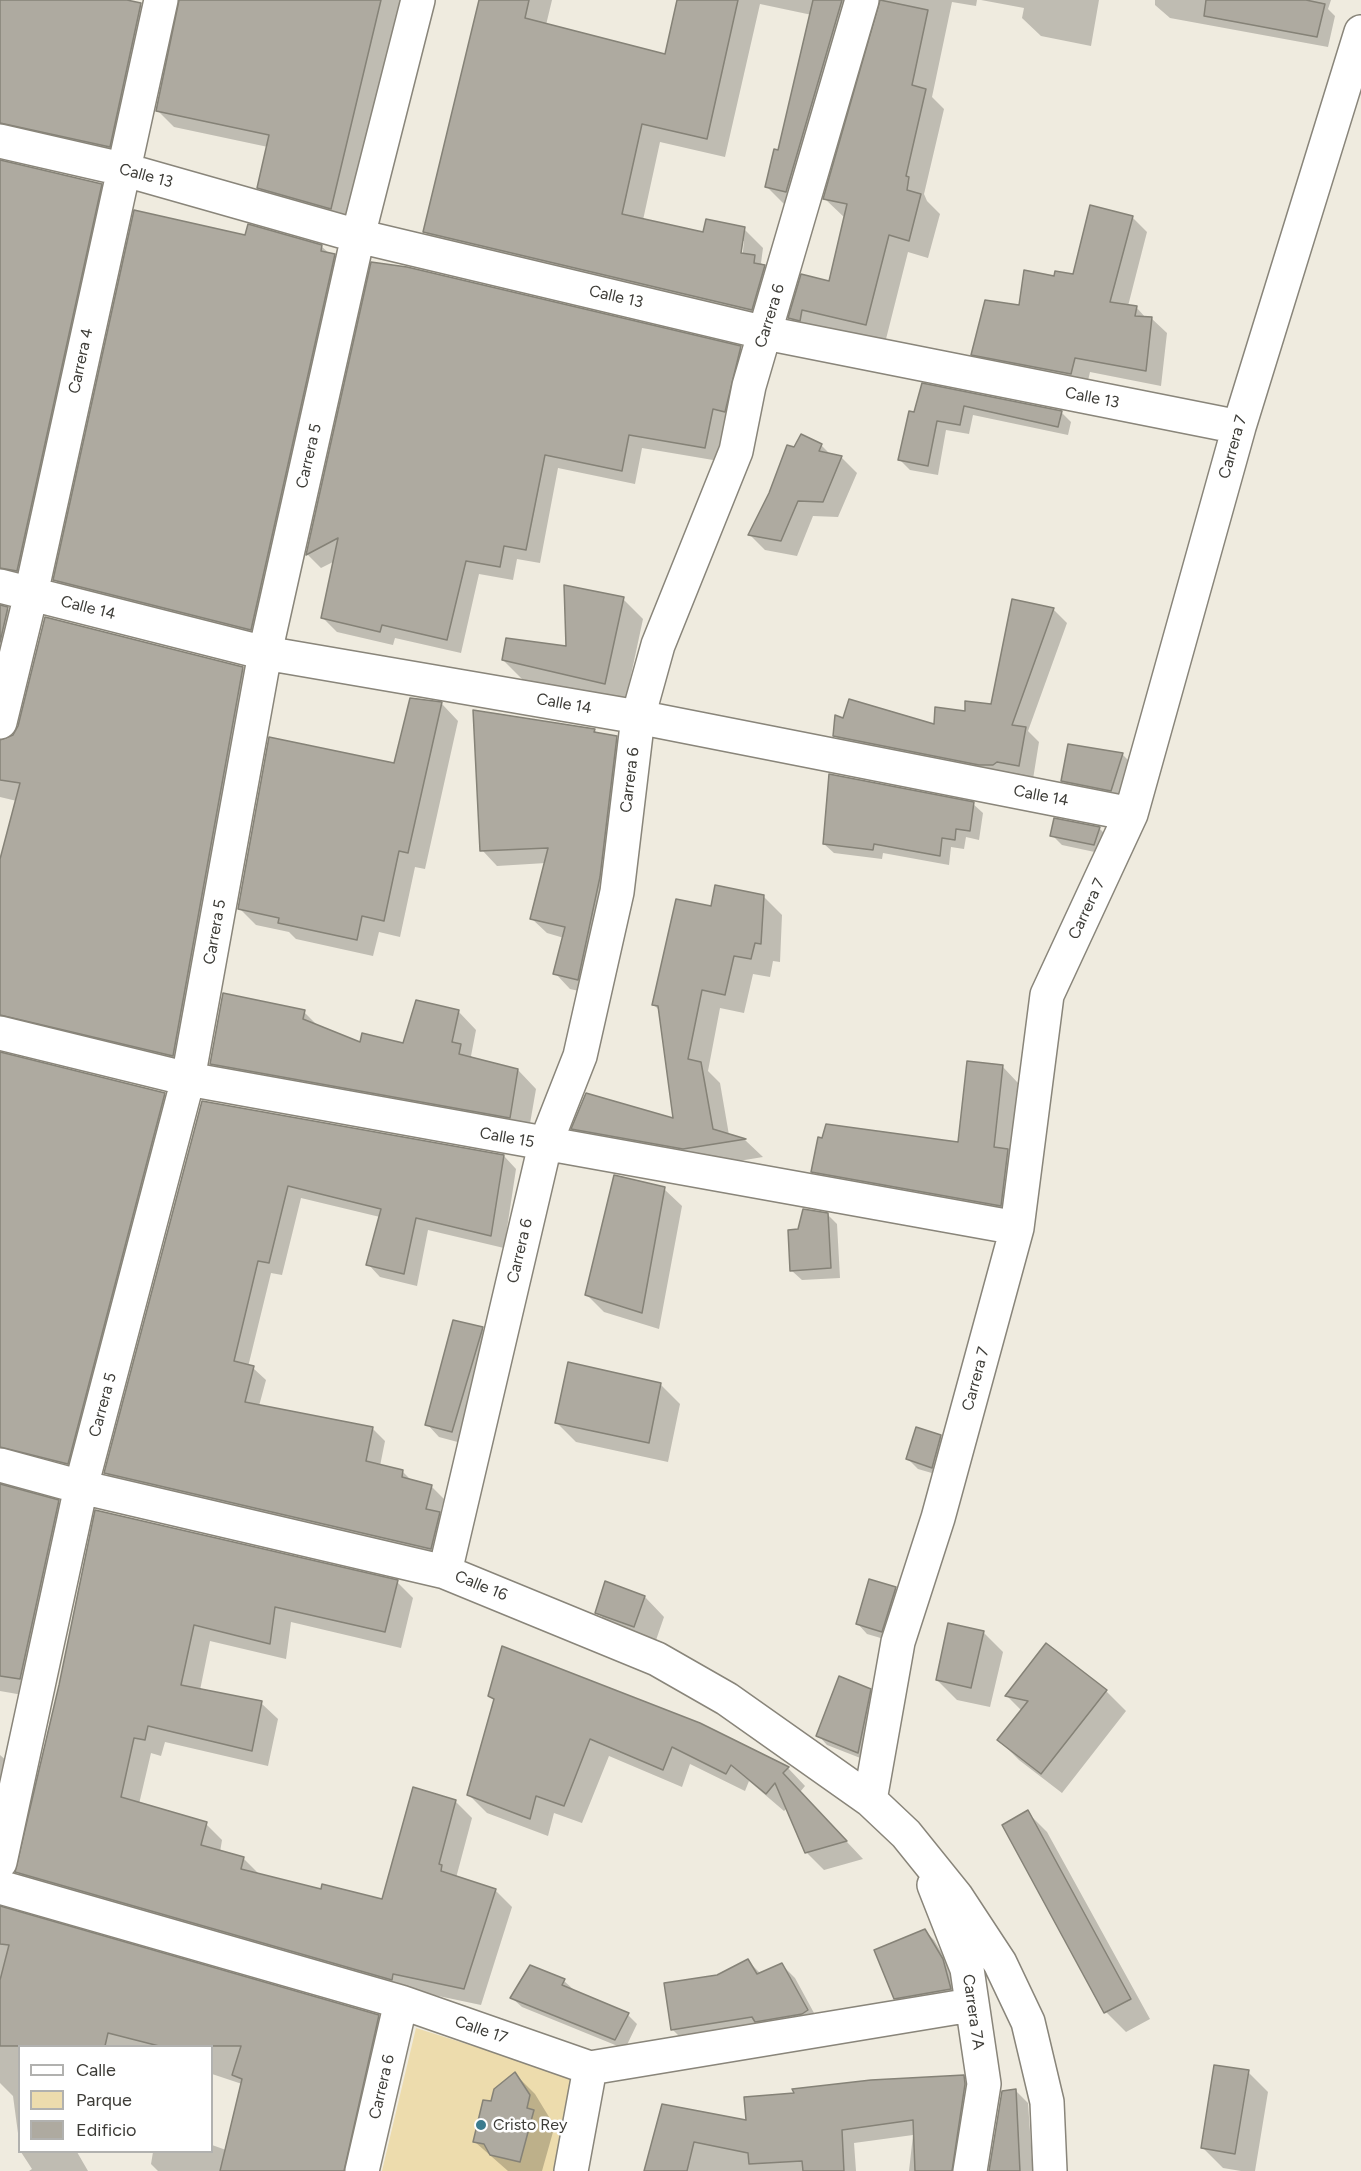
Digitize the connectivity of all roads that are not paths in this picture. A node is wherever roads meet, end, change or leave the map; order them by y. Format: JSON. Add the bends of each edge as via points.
{"nodes":[{"id":1,"x":161,"y":0,"type":"edge"},
{"id":2,"x":418,"y":0,"type":"edge"},
{"id":3,"x":862,"y":0,"type":"edge"},
{"id":4,"x":1361,"y":32,"type":"edge"},
{"id":5,"x":0,"y":141,"type":"edge"},
{"id":6,"x":122,"y":170,"type":"junction"},
{"id":7,"x":358,"y":236,"type":"junction"},
{"id":8,"x":766,"y":333,"type":"junction"},
{"id":9,"x":1239,"y":427,"type":"junction"},
{"id":10,"x":16,"y":590,"type":"edge"},
{"id":11,"x":265,"y":653,"type":"junction"},
{"id":12,"x":638,"y":717,"type":"junction"},
{"id":13,"x":0,"y":722,"type":"edge"},
{"id":14,"x":1131,"y":814,"type":"junction"},
{"id":15,"x":0,"y":1033,"type":"edge"},
{"id":16,"x":188,"y":1079,"type":"junction"},
{"id":17,"x":545,"y":1145,"type":"junction"},
{"id":18,"x":1017,"y":1228,"type":"junction"},
{"id":19,"x":0,"y":1465,"type":"edge"},
{"id":20,"x":81,"y":1487,"type":"junction"},
{"id":21,"x":445,"y":1572,"type":"junction"},
{"id":22,"x":870,"y":1800,"type":"junction"},
{"id":23,"x":926,"y":1859,"type":"junction"},
{"id":24,"x":0,"y":1862,"type":"edge"},
{"id":25,"x":0,"y":1887,"type":"edge"},
{"id":26,"x":401,"y":2002,"type":"junction"},
{"id":27,"x":971,"y":2005,"type":"junction"},
{"id":28,"x":590,"y":2068,"type":"junction"},
{"id":29,"x":362,"y":2171,"type":"edge"},
{"id":30,"x":571,"y":2171,"type":"edge"},
{"id":31,"x":970,"y":2171,"type":"edge"},
{"id":32,"x":1050,"y":2171,"type":"edge"}],
"edges":[{"from":1,"to":6,"type":"street","name":"Carrera 4"},
{"from":2,"to":7,"type":"street","name":"Carrera 5"},
{"from":3,"to":8,"type":"street","name":"Carrera 6"},
{"from":4,"to":9,"type":"street","name":"Carrera 7"},
{"from":5,"to":6,"type":"street","name":"Calle 13"},
{"from":6,"to":7,"type":"street","name":"Calle 13"},
{"from":6,"to":10,"type":"street","name":"Carrera 4"},
{"from":7,"to":8,"type":"street","name":"Calle 13"},
{"from":7,"to":11,"type":"street","name":"Carrera 5"},
{"from":8,"to":9,"type":"street","name":"Calle 13"},
{"from":8,"to":12,"type":"street","name":"Carrera 6","via":[[749,386],[736,451],[672,606]]},
{"from":9,"to":14,"type":"street","name":"Carrera 7"},
{"from":10,"to":11,"type":"street","name":"Calle 14"},
{"from":10,"to":13,"type":"street","name":"Carrera 4"},
{"from":11,"to":12,"type":"street","name":"Calle 14"},
{"from":11,"to":16,"type":"street","name":"Carrera 5"},
{"from":12,"to":14,"type":"street","name":"Calle 14"},
{"from":12,"to":17,"type":"street","name":"Carrera 6","via":[[617,892],[580,1056]]},
{"from":14,"to":18,"type":"street","name":"Carrera 7","via":[[1047,995]]},
{"from":15,"to":16,"type":"street","name":"Calle 15"},
{"from":16,"to":17,"type":"street","name":"Calle 15"},
{"from":16,"to":20,"type":"street","name":"Carrera 5"},
{"from":17,"to":18,"type":"street","name":"Calle 15"},
{"from":17,"to":21,"type":"street","name":"Carrera 6"},
{"from":18,"to":22,"type":"street","name":"Carrera 7","via":[[938,1518],[898,1642]]},
{"from":19,"to":20,"type":"street","name":"Calle 16"},
{"from":20,"to":21,"type":"street","name":"Calle 16"},
{"from":20,"to":24,"type":"street","name":"Carrera 5"},
{"from":21,"to":22,"type":"street","name":"Calle 16","via":[[657,1659],[727,1699]]},
{"from":22,"to":23,"type":"street","name":"Calle 16"},
{"from":23,"to":27,"type":"street","name":"Carrera 7A","via":[[944,1916],[968,1969]]},
{"from":23,"to":32,"type":"street","name":"Calle 16","via":[[1000,1963],[1028,2022],[1045,2091]]},
{"from":25,"to":26,"type":"street","name":"Calle 17"},
{"from":26,"to":28,"type":"street","name":"Calle 17"},
{"from":26,"to":29,"type":"street","name":"Carrera 6"},
{"from":27,"to":28,"type":"street","name":"Calle 17"},
{"from":27,"to":31,"type":"street","name":"Carrera 7A","via":[[984,2084]]},
{"from":28,"to":30,"type":"street"}]}
